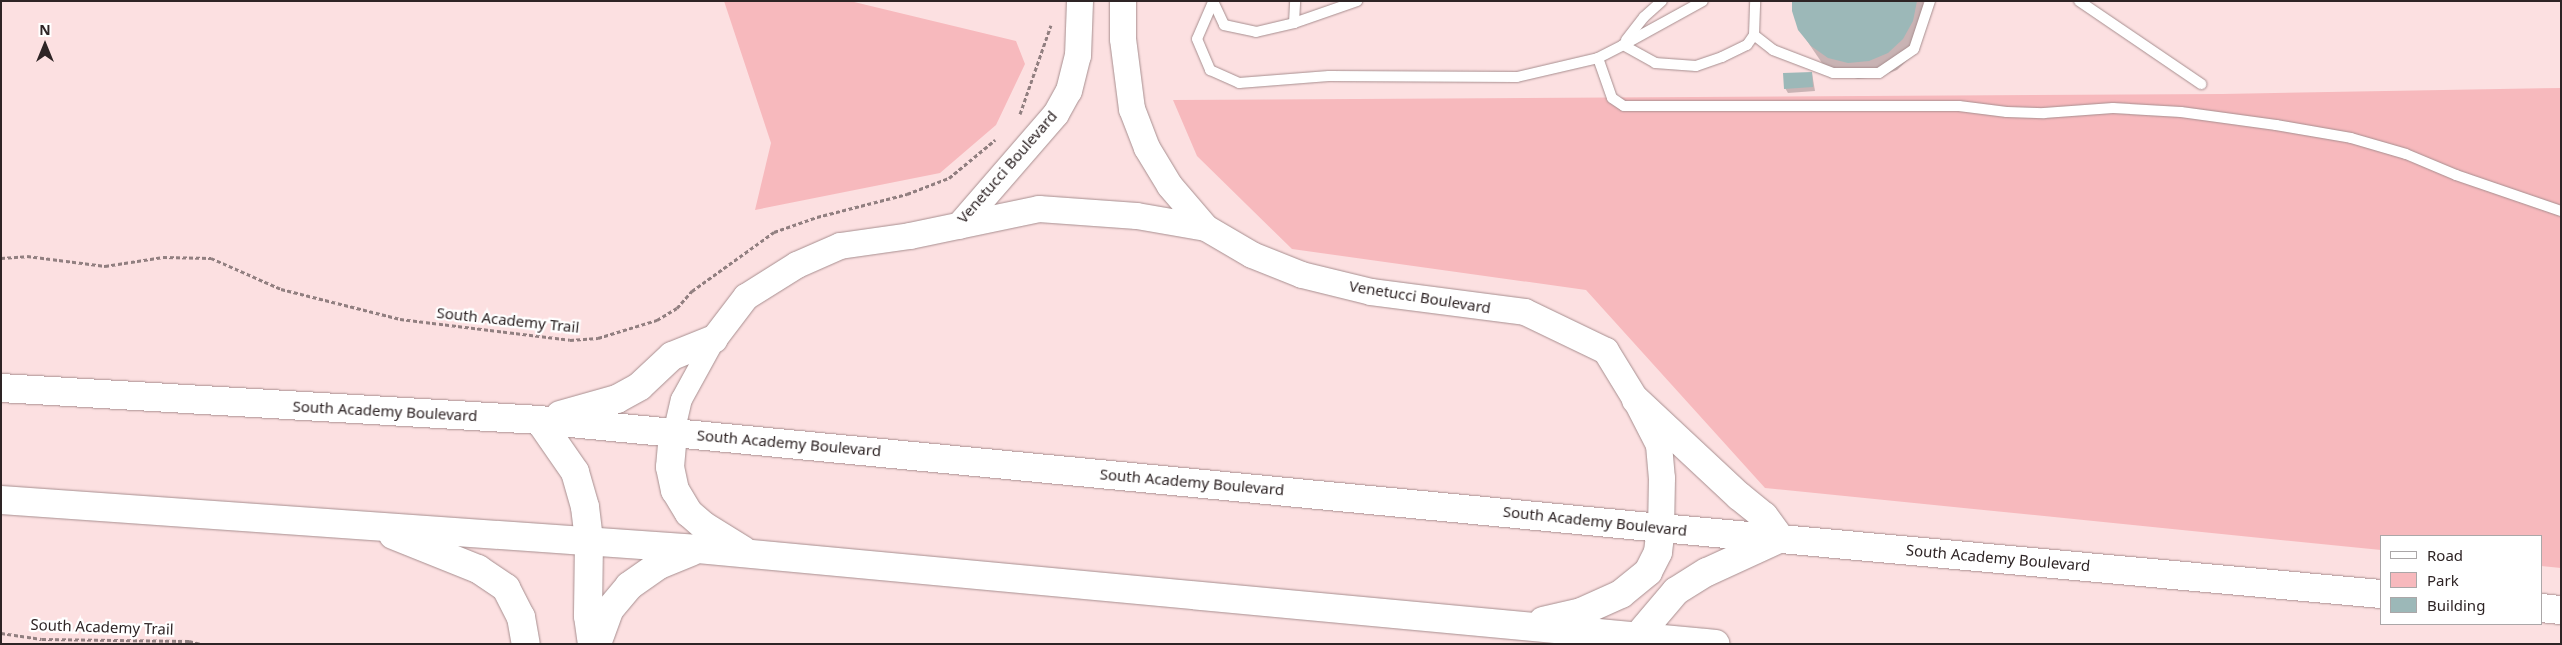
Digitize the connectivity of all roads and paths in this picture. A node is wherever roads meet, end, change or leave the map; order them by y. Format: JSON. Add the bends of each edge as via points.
{"nodes":[{"id":1,"x":1080,"y":1,"type":"edge"},
{"id":2,"x":1123,"y":1,"type":"edge"},
{"id":3,"x":1295,"y":1,"type":"edge"},
{"id":4,"x":1357,"y":1,"type":"edge"},
{"id":5,"x":1662,"y":1,"type":"edge"},
{"id":6,"x":1703,"y":1,"type":"edge"},
{"id":7,"x":1755,"y":1,"type":"edge"},
{"id":8,"x":1930,"y":1,"type":"edge"},
{"id":9,"x":2079,"y":1,"type":"edge"},
{"id":10,"x":1213,"y":2,"type":"edge"},
{"id":11,"x":1052,"y":16,"type":"dead end"},
{"id":12,"x":1294,"y":23,"type":"junction"},
{"id":13,"x":1754,"y":35,"type":"junction"},
{"id":14,"x":1623,"y":45,"type":"junction"},
{"id":15,"x":1598,"y":58,"type":"junction"},
{"id":16,"x":2201,"y":84,"type":"dead end"},
{"id":17,"x":1018,"y":117,"type":"dead end"},
{"id":18,"x":999,"y":136,"type":"dead end"},
{"id":19,"x":2561,"y":212,"type":"edge"},
{"id":20,"x":959,"y":226,"type":"junction"},
{"id":21,"x":1206,"y":228,"type":"junction"},
{"id":22,"x":1,"y":258,"type":"edge"},
{"id":23,"x":714,"y":339,"type":"junction"},
{"id":24,"x":1,"y":388,"type":"edge"},
{"id":25,"x":1636,"y":400,"type":"junction"},
{"id":26,"x":539,"y":420,"type":"junction"},
{"id":27,"x":673,"y":433,"type":"junction"},
{"id":28,"x":1,"y":500,"type":"edge"},
{"id":29,"x":368,"y":526,"type":"junction"},
{"id":30,"x":1661,"y":528,"type":"junction"},
{"id":31,"x":1780,"y":538,"type":"junction"},
{"id":32,"x":588,"y":541,"type":"junction"},
{"id":33,"x":698,"y":549,"type":"junction"},
{"id":34,"x":750,"y":554,"type":"junction"},
{"id":35,"x":2380,"y":594,"type":"edge"},
{"id":36,"x":2542,"y":608,"type":"edge"},
{"id":37,"x":2561,"y":610,"type":"edge"},
{"id":38,"x":1464,"y":621,"type":"junction"},
{"id":39,"x":1522,"y":626,"type":"junction"},
{"id":40,"x":1,"y":633,"type":"edge"},
{"id":41,"x":1634,"y":640,"type":"edge"},
{"id":42,"x":201,"y":644,"type":"edge"},
{"id":43,"x":526,"y":644,"type":"edge"},
{"id":44,"x":592,"y":644,"type":"edge"},
{"id":45,"x":597,"y":644,"type":"edge"},
{"id":46,"x":1501,"y":644,"type":"edge"},
{"id":47,"x":1716,"y":644,"type":"edge"}],
"edges":[{"from":1,"to":20,"type":"street","name":"Venetucci Boulevard","via":[[1078,56],[1056,114]]},
{"from":2,"to":21,"type":"street","name":"Venetucci Boulevard","via":[[1122,40],[1132,109],[1148,148],[1170,186]]},
{"from":3,"to":12,"type":"lane"},
{"from":4,"to":12,"type":"lane"},
{"from":5,"to":14,"type":"lane","via":[[1644,17]]},
{"from":6,"to":14,"type":"lane"},
{"from":7,"to":13,"type":"lane"},
{"from":8,"to":13,"type":"lane","via":[[1914,49],[1878,73],[1834,73],[1773,50]]},
{"from":9,"to":16,"type":"lane"},
{"from":10,"to":12,"type":"lane","via":[[1224,26],[1256,32]]},
{"from":10,"to":15,"type":"lane","via":[[1197,39],[1210,70],[1239,83],[1328,76],[1518,76]]},
{"from":11,"to":17,"type":"path"},
{"from":13,"to":14,"type":"lane","via":[[1747,45],[1696,66],[1655,63]]},
{"from":14,"to":15,"type":"lane"},
{"from":15,"to":19,"type":"lane","via":[[1612,98],[1624,106],[1959,106],[2007,112],[2113,108],[2180,112],[2276,124],[2351,138],[2406,154]]},
{"from":18,"to":22,"type":"path","name":"South Academy Trail","via":[[949,178],[907,194],[817,217],[774,232],[692,291],[677,308],[656,320],[598,338],[570,340],[400,319],[281,289],[211,258],[163,257],[106,266],[27,256]]},
{"from":20,"to":21,"type":"street","via":[[1039,209],[1137,216]]},
{"from":20,"to":23,"type":"street","name":"Venetucci Boulevard","via":[[840,246],[797,265],[746,297]]},
{"from":21,"to":25,"type":"street","name":"Venetucci Boulevard","via":[[1252,255],[1302,275],[1370,292],[1525,312],[1606,351]]},
{"from":23,"to":26,"type":"highway","via":[[672,356],[640,386],[617,400]]},
{"from":23,"to":27,"type":"street","name":"Venetucci Boulevard","via":[[681,399]]},
{"from":24,"to":26,"type":"highway","name":"South Academy Boulevard"},
{"from":25,"to":30,"type":"street","name":"Venetucci Boulevard","via":[[1658,445],[1662,478]]},
{"from":25,"to":31,"type":"highway","via":[[1764,516]]},
{"from":26,"to":27,"type":"highway","name":"South Academy Boulevard"},
{"from":26,"to":32,"type":"highway","via":[[575,472],[585,507]]},
{"from":27,"to":30,"type":"highway","name":"South Academy Boulevard"},
{"from":27,"to":34,"type":"highway","via":[[670,467],[675,490],[689,513],[724,540]]},
{"from":28,"to":29,"type":"highway"},
{"from":29,"to":32,"type":"highway"},
{"from":29,"to":43,"type":"highway","via":[[478,569],[506,588],[521,617]]},
{"from":30,"to":31,"type":"highway","name":"South Academy Boulevard"},
{"from":30,"to":39,"type":"highway","via":[[1658,552],[1648,572],[1621,594],[1581,612]]},
{"from":31,"to":35,"type":"highway","name":"South Academy Boulevard"},
{"from":31,"to":41,"type":"highway","via":[[1707,572],[1676,591]]},
{"from":32,"to":33,"type":"highway"},
{"from":32,"to":44,"type":"highway","via":[[588,616]]},
{"from":33,"to":34,"type":"highway"},
{"from":33,"to":45,"type":"highway","via":[[659,565],[629,586],[610,609]]},
{"from":34,"to":38,"type":"highway"},
{"from":36,"to":37,"type":"highway"},
{"from":38,"to":39,"type":"highway"},
{"from":38,"to":46,"type":"highway"},
{"from":39,"to":41,"type":"highway"},
{"from":40,"to":42,"type":"path","name":"South Academy Trail","via":[[42,639],[189,641]]},
{"from":41,"to":47,"type":"highway"}]}
